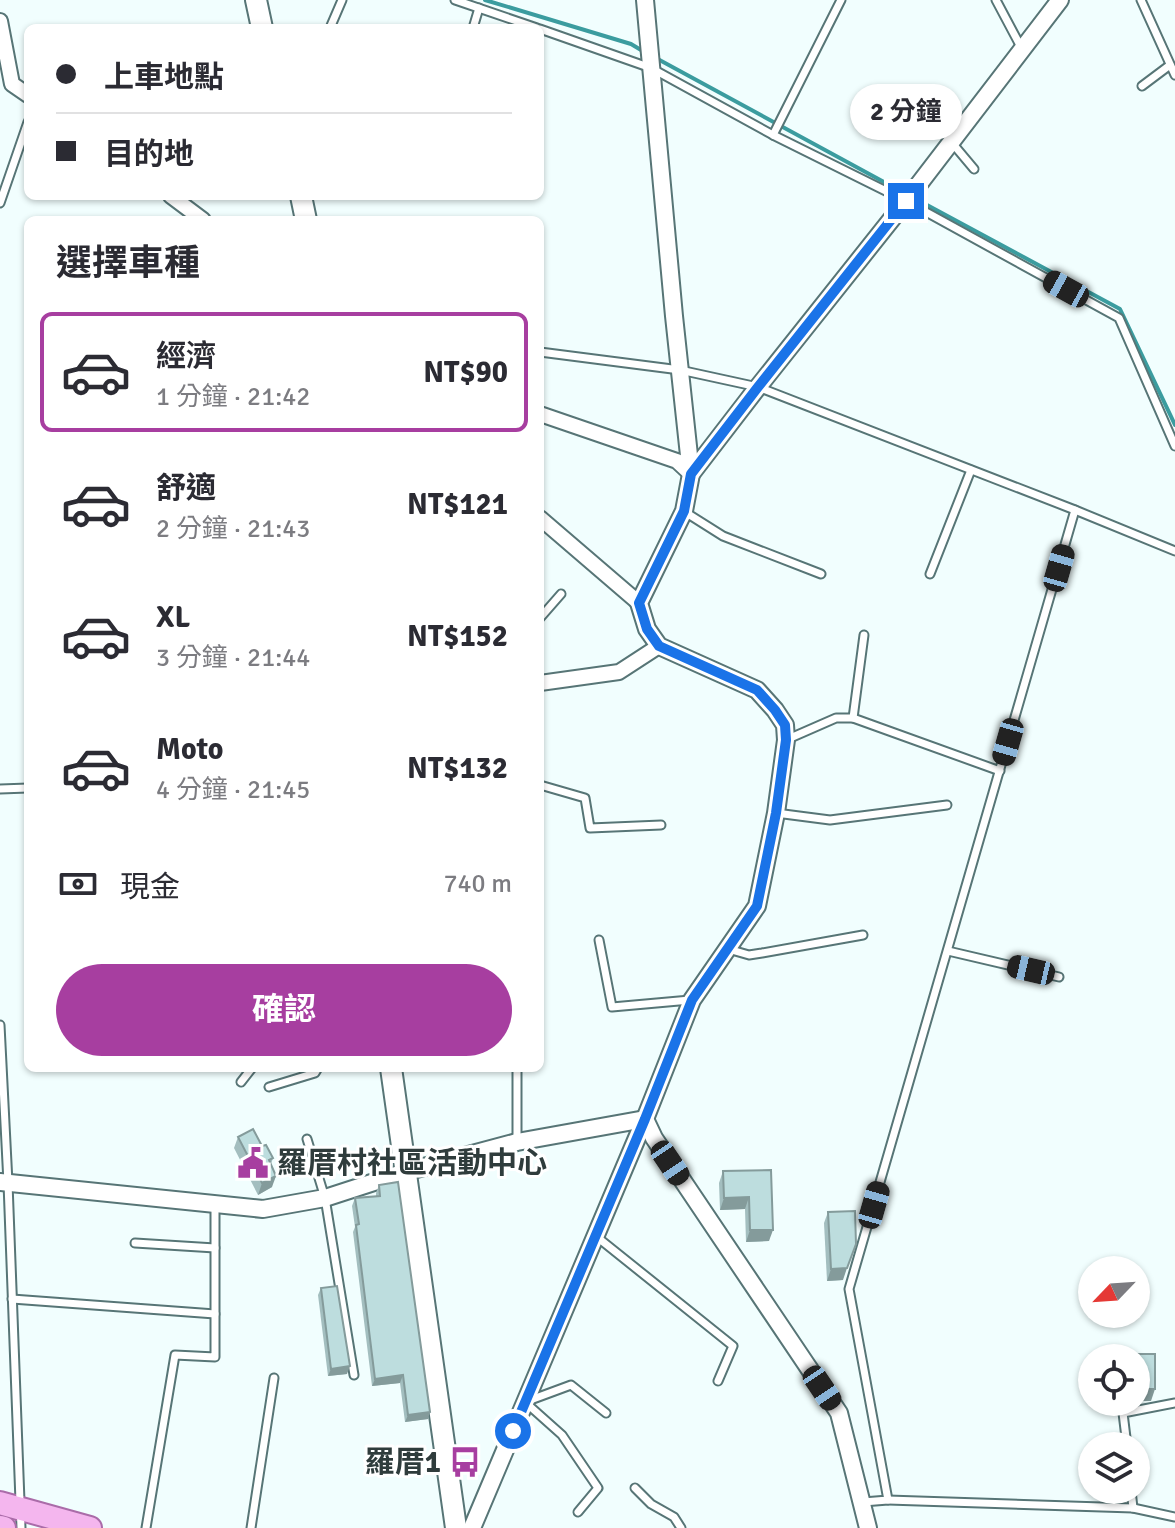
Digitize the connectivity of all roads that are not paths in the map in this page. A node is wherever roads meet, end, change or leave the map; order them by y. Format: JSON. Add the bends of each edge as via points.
{"nodes":[{"id":1,"x":256,"y":0,"type":"edge"},
{"id":2,"x":342,"y":0,"type":"edge"},
{"id":3,"x":645,"y":0,"type":"edge"},
{"id":4,"x":841,"y":0,"type":"edge"},
{"id":5,"x":996,"y":0,"type":"edge"},
{"id":6,"x":1060,"y":0,"type":"edge"},
{"id":7,"x":1141,"y":0,"type":"edge"},
{"id":8,"x":460,"y":1,"type":"edge"},
{"id":9,"x":479,"y":8,"type":"junction"},
{"id":10,"x":0,"y":21,"type":"edge"},
{"id":11,"x":261,"y":24,"type":"edge"},
{"id":12,"x":332,"y":24,"type":"edge"},
{"id":13,"x":474,"y":24,"type":"edge"},
{"id":14,"x":527,"y":24,"type":"edge"},
{"id":15,"x":544,"y":30,"type":"edge"},
{"id":16,"x":2,"y":42,"type":"edge"},
{"id":17,"x":1023,"y":49,"type":"junction"},
{"id":18,"x":1170,"y":65,"type":"junction"},
{"id":19,"x":651,"y":68,"type":"junction"},
{"id":20,"x":1175,"y":75,"type":"edge"},
{"id":21,"x":1142,"y":86,"type":"dead end"},
{"id":22,"x":24,"y":92,"type":"edge"},
{"id":23,"x":24,"y":134,"type":"edge"},
{"id":24,"x":773,"y":135,"type":"junction"},
{"id":25,"x":951,"y":142,"type":"junction"},
{"id":26,"x":974,"y":169,"type":"dead end"},
{"id":27,"x":176,"y":200,"type":"edge"},
{"id":28,"x":906,"y":201,"type":"junction"},
{"id":29,"x":0,"y":203,"type":"edge"},
{"id":30,"x":198,"y":216,"type":"edge"},
{"id":31,"x":544,"y":353,"type":"edge"},
{"id":32,"x":680,"y":370,"type":"junction"},
{"id":33,"x":758,"y":387,"type":"junction"},
{"id":34,"x":544,"y":415,"type":"edge"},
{"id":35,"x":1175,"y":446,"type":"edge"},
{"id":36,"x":971,"y":470,"type":"junction"},
{"id":37,"x":691,"y":474,"type":"junction"},
{"id":38,"x":1075,"y":510,"type":"junction"},
{"id":39,"x":684,"y":511,"type":"junction"},
{"id":40,"x":544,"y":521,"type":"edge"},
{"id":41,"x":1175,"y":551,"type":"edge"},
{"id":42,"x":821,"y":574,"type":"dead end"},
{"id":43,"x":930,"y":574,"type":"dead end"},
{"id":44,"x":561,"y":594,"type":"dead end"},
{"id":45,"x":639,"y":603,"type":"junction"},
{"id":46,"x":544,"y":613,"type":"edge"},
{"id":47,"x":864,"y":635,"type":"dead end"},
{"id":48,"x":659,"y":646,"type":"junction"},
{"id":49,"x":544,"y":682,"type":"edge"},
{"id":50,"x":853,"y":718,"type":"junction"},
{"id":51,"x":786,"y":740,"type":"junction"},
{"id":52,"x":1000,"y":771,"type":"junction"},
{"id":53,"x":544,"y":786,"type":"edge"},
{"id":54,"x":24,"y":788,"type":"edge"},
{"id":55,"x":0,"y":789,"type":"edge"},
{"id":56,"x":947,"y":805,"type":"dead end"},
{"id":57,"x":776,"y":813,"type":"junction"},
{"id":58,"x":661,"y":825,"type":"dead end"},
{"id":59,"x":863,"y":935,"type":"dead end"},
{"id":60,"x":599,"y":940,"type":"dead end"},
{"id":61,"x":728,"y":949,"type":"junction"},
{"id":62,"x":948,"y":951,"type":"junction"},
{"id":63,"x":1059,"y":977,"type":"dead end"},
{"id":64,"x":692,"y":1000,"type":"junction"},
{"id":65,"x":0,"y":1025,"type":"edge"},
{"id":66,"x":249,"y":1072,"type":"edge"},
{"id":67,"x":316,"y":1072,"type":"edge"},
{"id":68,"x":392,"y":1072,"type":"edge"},
{"id":69,"x":517,"y":1072,"type":"edge"},
{"id":70,"x":241,"y":1082,"type":"dead end"},
{"id":71,"x":269,"y":1087,"type":"dead end"},
{"id":72,"x":645,"y":1119,"type":"junction"},
{"id":73,"x":307,"y":1139,"type":"dead end"},
{"id":74,"x":517,"y":1142,"type":"junction"},
{"id":75,"x":405,"y":1172,"type":"junction"},
{"id":76,"x":4,"y":1182,"type":"edge"},
{"id":77,"x":325,"y":1198,"type":"junction"},
{"id":78,"x":215,"y":1204,"type":"junction"},
{"id":79,"x":595,"y":1236,"type":"junction"},
{"id":80,"x":135,"y":1243,"type":"dead end"},
{"id":81,"x":215,"y":1248,"type":"junction"},
{"id":82,"x":12,"y":1299,"type":"junction"},
{"id":83,"x":215,"y":1314,"type":"junction"},
{"id":84,"x":354,"y":1375,"type":"dead end"},
{"id":85,"x":274,"y":1378,"type":"dead end"},
{"id":86,"x":718,"y":1381,"type":"dead end"},
{"id":87,"x":525,"y":1402,"type":"junction"},
{"id":88,"x":1175,"y":1403,"type":"edge"},
{"id":89,"x":606,"y":1413,"type":"dead end"},
{"id":90,"x":1125,"y":1432,"type":"edge"},
{"id":91,"x":635,"y":1488,"type":"dead end"},
{"id":92,"x":888,"y":1500,"type":"junction"},
{"id":93,"x":862,"y":1502,"type":"junction"},
{"id":94,"x":1133,"y":1504,"type":"edge"},
{"id":95,"x":1133,"y":1508,"type":"junction"},
{"id":96,"x":578,"y":1512,"type":"dead end"},
{"id":97,"x":14,"y":1513,"type":"edge"},
{"id":98,"x":1175,"y":1517,"type":"edge"},
{"id":99,"x":90,"y":1528,"type":"edge"},
{"id":100,"x":146,"y":1528,"type":"edge"},
{"id":101,"x":251,"y":1528,"type":"edge"},
{"id":102,"x":456,"y":1528,"type":"edge"},
{"id":103,"x":472,"y":1528,"type":"edge"},
{"id":104,"x":681,"y":1528,"type":"edge"},
{"id":105,"x":868,"y":1528,"type":"edge"}],
"edges":[{"from":1,"to":11,"type":"main road"},
{"from":2,"to":12,"type":"lane"},
{"from":3,"to":19,"type":"street"},
{"from":4,"to":24,"type":"lane"},
{"from":5,"to":17,"type":"lane"},
{"from":6,"to":17,"type":"street"},
{"from":7,"to":18,"type":"lane"},
{"from":8,"to":9,"type":"lane"},
{"from":9,"to":13,"type":"lane"},
{"from":9,"to":14,"type":"lane"},
{"from":10,"to":16,"type":"street"},
{"from":15,"to":19,"type":"lane"},
{"from":16,"to":22,"type":"street","via":[[12,84]]},
{"from":17,"to":25,"type":"street"},
{"from":18,"to":20,"type":"lane"},
{"from":18,"to":21,"type":"lane"},
{"from":19,"to":24,"type":"lane"},
{"from":19,"to":32,"type":"street"},
{"from":23,"to":29,"type":"lane"},
{"from":24,"to":28,"type":"lane"},
{"from":25,"to":26,"type":"lane"},
{"from":25,"to":28,"type":"street"},
{"from":27,"to":30,"type":"street"},
{"from":28,"to":33,"type":"street"},
{"from":28,"to":35,"type":"lane","via":[[1119,318]]},
{"from":31,"to":32,"type":"lane"},
{"from":32,"to":33,"type":"lane"},
{"from":32,"to":37,"type":"street"},
{"from":33,"to":36,"type":"lane"},
{"from":33,"to":37,"type":"street"},
{"from":34,"to":37,"type":"street","via":[[677,461]]},
{"from":36,"to":38,"type":"lane"},
{"from":36,"to":43,"type":"lane"},
{"from":37,"to":39,"type":"street"},
{"from":38,"to":41,"type":"lane"},
{"from":38,"to":52,"type":"lane"},
{"from":39,"to":42,"type":"lane","via":[[723,536]]},
{"from":39,"to":45,"type":"street"},
{"from":40,"to":45,"type":"street"},
{"from":44,"to":46,"type":"lane"},
{"from":45,"to":48,"type":"street"},
{"from":47,"to":50,"type":"lane"},
{"from":48,"to":49,"type":"street","via":[[619,672]]},
{"from":48,"to":51,"type":"street","via":[[757,690],[785,725]]},
{"from":50,"to":51,"type":"lane","via":[[836,718]]},
{"from":50,"to":52,"type":"lane"},
{"from":51,"to":57,"type":"street"},
{"from":52,"to":62,"type":"lane"},
{"from":53,"to":58,"type":"lane","via":[[585,798],[590,828]]},
{"from":54,"to":55,"type":"lane"},
{"from":56,"to":57,"type":"lane","via":[[830,820]]},
{"from":57,"to":61,"type":"street","via":[[757,906]]},
{"from":59,"to":61,"type":"lane","via":[[749,955]]},
{"from":60,"to":64,"type":"lane","via":[[612,1007]]},
{"from":61,"to":64,"type":"street"},
{"from":62,"to":63,"type":"lane"},
{"from":62,"to":92,"type":"lane","via":[[849,1289]]},
{"from":64,"to":72,"type":"street"},
{"from":65,"to":76,"type":"lane"},
{"from":66,"to":70,"type":"lane"},
{"from":67,"to":71,"type":"lane"},
{"from":68,"to":75,"type":"main road"},
{"from":69,"to":74,"type":"lane"},
{"from":72,"to":74,"type":"street"},
{"from":72,"to":79,"type":"street"},
{"from":72,"to":93,"type":"street","via":[[839,1413]]},
{"from":73,"to":77,"type":"lane"},
{"from":74,"to":75,"type":"street"},
{"from":75,"to":77,"type":"street"},
{"from":75,"to":102,"type":"main road"},
{"from":76,"to":78,"type":"street"},
{"from":76,"to":82,"type":"lane"},
{"from":77,"to":78,"type":"street","via":[[263,1209]]},
{"from":77,"to":84,"type":"lane"},
{"from":78,"to":81,"type":"lane"},
{"from":79,"to":86,"type":"lane","via":[[733,1346]]},
{"from":79,"to":87,"type":"street"},
{"from":80,"to":81,"type":"lane"},
{"from":81,"to":83,"type":"lane"},
{"from":82,"to":83,"type":"lane"},
{"from":82,"to":97,"type":"lane"},
{"from":83,"to":100,"type":"lane","via":[[215,1357],[175,1355]]},
{"from":85,"to":101,"type":"lane"},
{"from":87,"to":89,"type":"lane","via":[[571,1385]]},
{"from":87,"to":96,"type":"lane","via":[[562,1435],[598,1488]]},
{"from":87,"to":103,"type":"street"},
{"from":88,"to":90,"type":"lane","via":[[1123,1413]]},
{"from":91,"to":104,"type":"lane"},
{"from":92,"to":93,"type":"lane"},
{"from":92,"to":95,"type":"lane"},
{"from":93,"to":105,"type":"street"},
{"from":94,"to":95,"type":"lane"},
{"from":95,"to":98,"type":"lane"},
{"from":97,"to":99,"type":"main road"}]}
